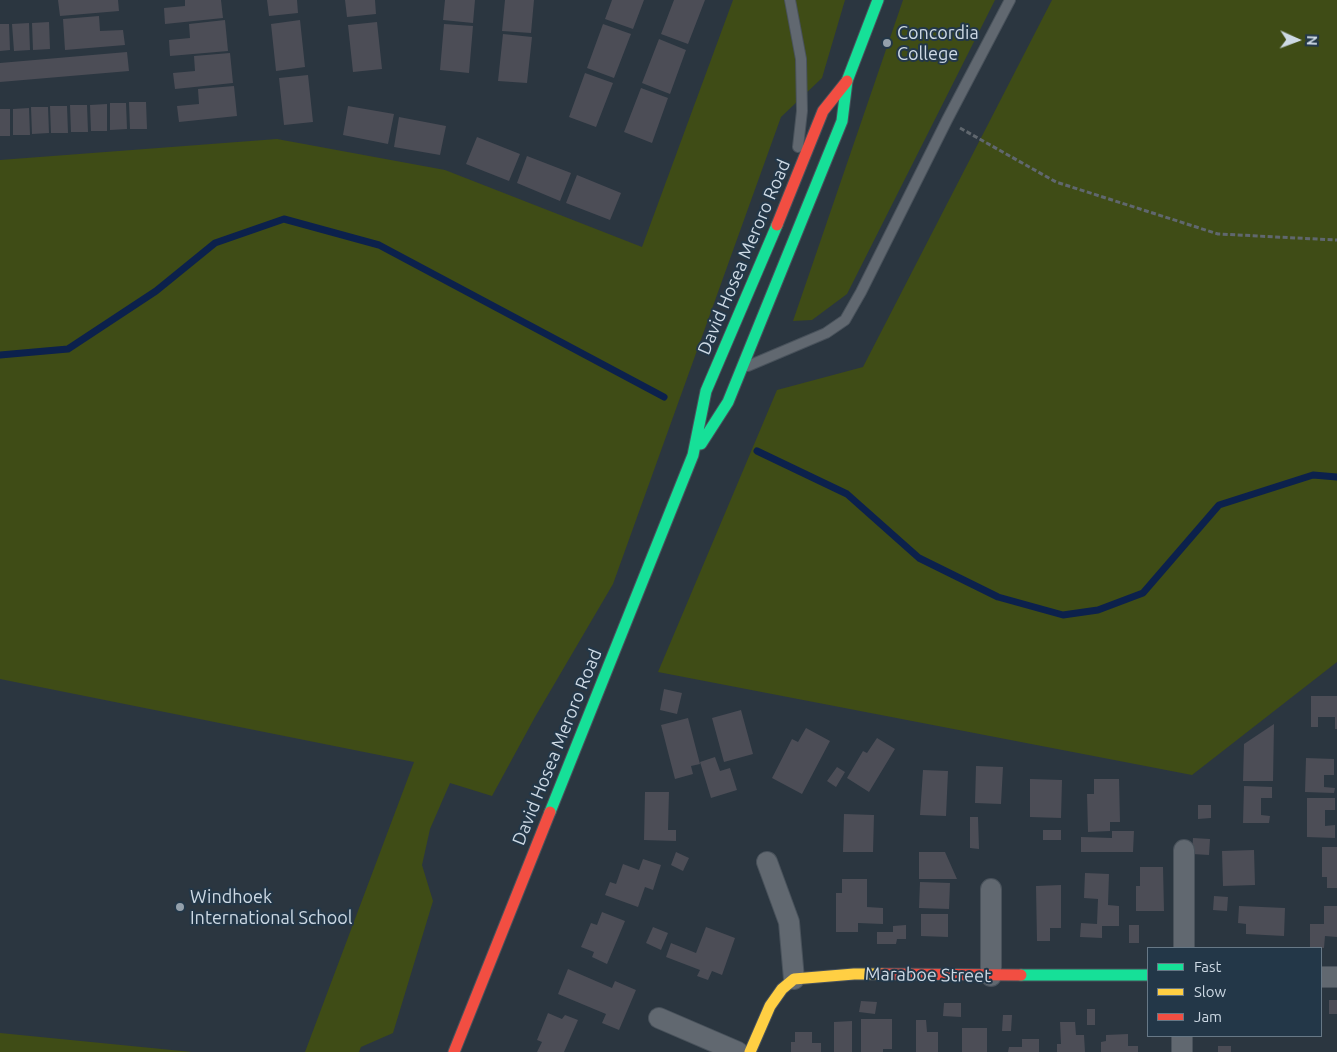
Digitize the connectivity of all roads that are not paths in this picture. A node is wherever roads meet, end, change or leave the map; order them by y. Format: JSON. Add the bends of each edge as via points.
{"nodes":[{"id":1,"x":790,"y":0,"type":"edge"},
{"id":2,"x":878,"y":0,"type":"edge"},
{"id":3,"x":1010,"y":0,"type":"edge"},
{"id":4,"x":847,"y":81,"type":"junction"},
{"id":5,"x":795,"y":182,"type":"junction"},
{"id":6,"x":743,"y":368,"type":"junction"},
{"id":7,"x":693,"y":455,"type":"junction"},
{"id":8,"x":1184,"y":850,"type":"dead end"},
{"id":9,"x":767,"y":862,"type":"dead end"},
{"id":10,"x":991,"y":890,"type":"dead end"},
{"id":11,"x":1184,"y":947,"type":"edge"},
{"id":12,"x":1147,"y":975,"type":"edge"},
{"id":13,"x":991,"y":976,"type":"junction"},
{"id":14,"x":1322,"y":977,"type":"edge"},
{"id":15,"x":1337,"y":977,"type":"edge"},
{"id":16,"x":794,"y":979,"type":"junction"},
{"id":17,"x":659,"y":1018,"type":"dead end"},
{"id":18,"x":1182,"y":1037,"type":"edge"},
{"id":19,"x":454,"y":1052,"type":"edge"},
{"id":20,"x":738,"y":1052,"type":"edge"},
{"id":21,"x":750,"y":1052,"type":"edge"},
{"id":22,"x":1182,"y":1052,"type":"edge"}],
"edges":[{"from":1,"to":5,"type":"lane","via":[[801,59],[802,111]]},
{"from":2,"to":4,"type":"main road","name":"David Hosea Meroro Road"},
{"from":3,"to":6,"type":"lane","via":[[845,320],[826,333]]},
{"from":4,"to":5,"type":"main road","name":"David Hosea Meroro Road","via":[[823,111]]},
{"from":4,"to":6,"type":"main road","name":"David Hosea Meroro Road","via":[[842,121]]},
{"from":5,"to":7,"type":"main road","name":"David Hosea Meroro Road","via":[[706,391]]},
{"from":6,"to":7,"type":"main road","name":"David Hosea Meroro Road","via":[[728,402]]},
{"from":7,"to":19,"type":"main road","name":"David Hosea Meroro Road"},
{"from":8,"to":11,"type":"street"},
{"from":9,"to":16,"type":"street","via":[[789,922]]},
{"from":10,"to":13,"type":"street"},
{"from":12,"to":13,"type":"main road","name":"Maraboe Street"},
{"from":13,"to":16,"type":"main road","name":"Maraboe Street","via":[[854,974]]},
{"from":14,"to":15,"type":"street"},
{"from":16,"to":21,"type":"main road","via":[[770,1006]]},
{"from":17,"to":20,"type":"street"},
{"from":18,"to":22,"type":"street"}]}
